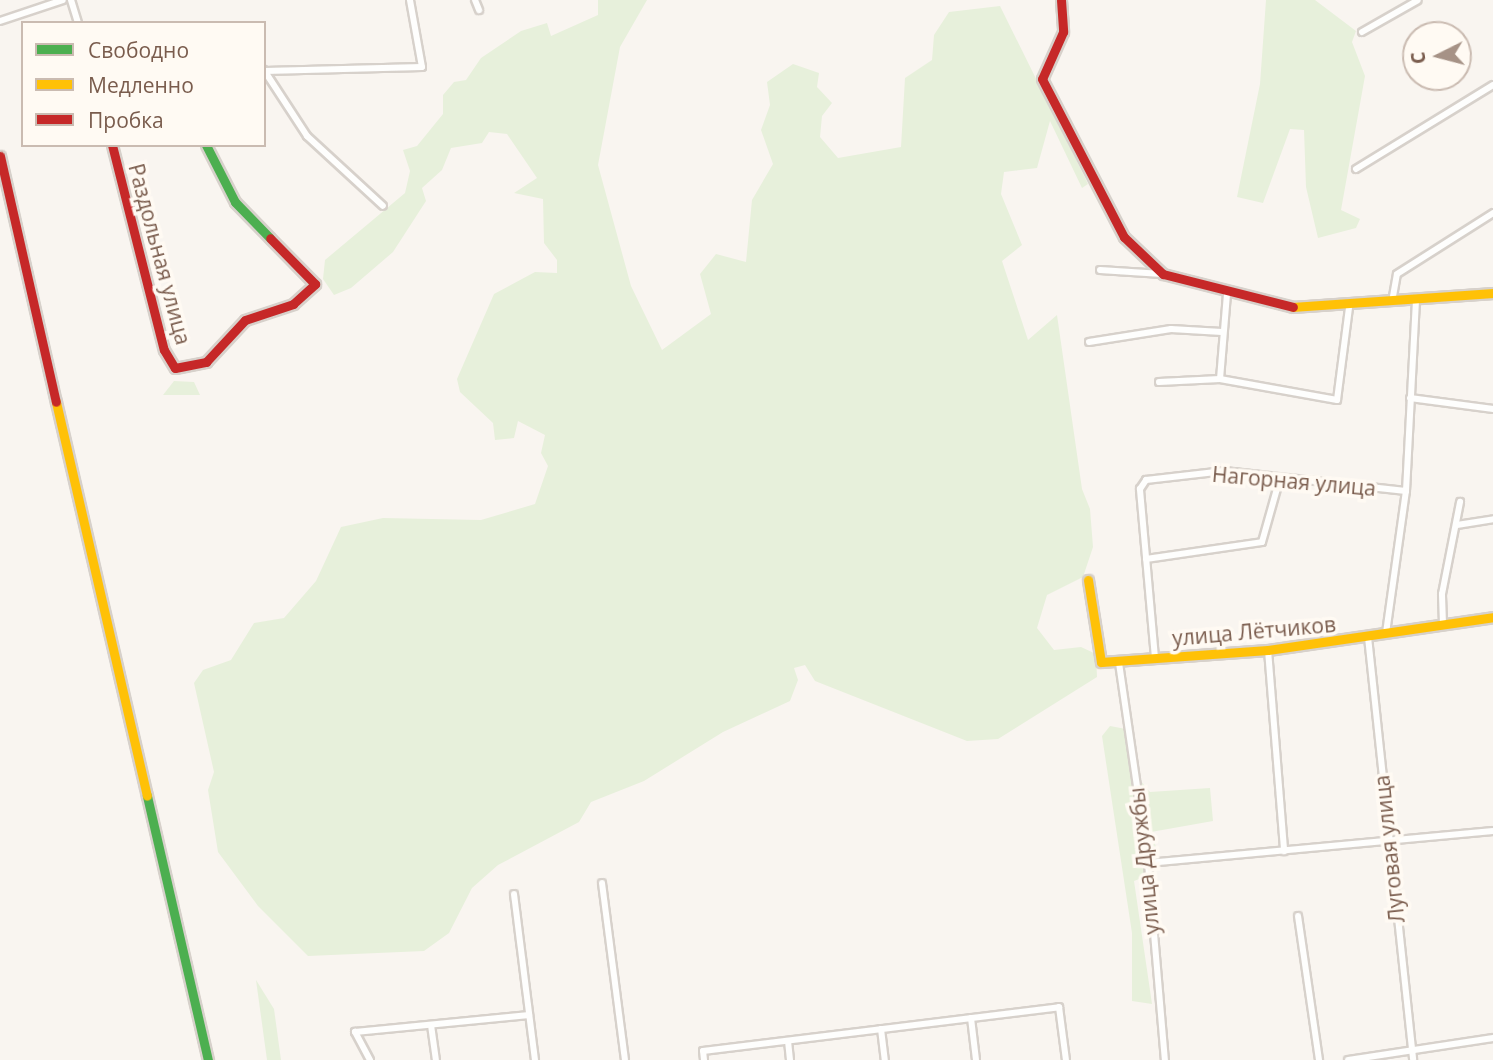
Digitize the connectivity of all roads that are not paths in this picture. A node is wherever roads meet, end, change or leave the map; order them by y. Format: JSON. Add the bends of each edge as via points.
{"nodes":[{"id":1,"x":63,"y":0,"type":"edge"},
{"id":2,"x":71,"y":0,"type":"edge"},
{"id":3,"x":410,"y":0,"type":"edge"},
{"id":4,"x":475,"y":0,"type":"edge"},
{"id":5,"x":1061,"y":0,"type":"edge"},
{"id":6,"x":1419,"y":0,"type":"edge"},
{"id":7,"x":479,"y":10,"type":"dead end"},
{"id":8,"x":0,"y":21,"type":"edge"},
{"id":9,"x":77,"y":21,"type":"edge"},
{"id":10,"x":1362,"y":32,"type":"dead end"},
{"id":11,"x":266,"y":70,"type":"edge"},
{"id":12,"x":266,"y":72,"type":"edge"},
{"id":13,"x":1493,"y":85,"type":"edge"},
{"id":14,"x":113,"y":147,"type":"edge"},
{"id":15,"x":207,"y":147,"type":"edge"},
{"id":16,"x":0,"y":156,"type":"edge"},
{"id":17,"x":1356,"y":169,"type":"dead end"},
{"id":18,"x":383,"y":206,"type":"dead end"},
{"id":19,"x":1493,"y":213,"type":"edge"},
{"id":20,"x":1100,"y":270,"type":"dead end"},
{"id":21,"x":1163,"y":274,"type":"junction"},
{"id":22,"x":1227,"y":293,"type":"junction"},
{"id":23,"x":1493,"y":293,"type":"edge"},
{"id":24,"x":1416,"y":303,"type":"junction"},
{"id":25,"x":1391,"y":304,"type":"junction"},
{"id":26,"x":1349,"y":307,"type":"junction"},
{"id":27,"x":1222,"y":332,"type":"junction"},
{"id":28,"x":1089,"y":342,"type":"dead end"},
{"id":29,"x":1220,"y":379,"type":"junction"},
{"id":30,"x":1159,"y":382,"type":"dead end"},
{"id":31,"x":1410,"y":398,"type":"junction"},
{"id":32,"x":1493,"y":409,"type":"edge"},
{"id":33,"x":1280,"y":478,"type":"junction"},
{"id":34,"x":1406,"y":491,"type":"junction"},
{"id":35,"x":1460,"y":502,"type":"dead end"},
{"id":36,"x":1493,"y":519,"type":"edge"},
{"id":37,"x":1457,"y":525,"type":"junction"},
{"id":38,"x":1146,"y":559,"type":"junction"},
{"id":39,"x":1088,"y":580,"type":"dead end"},
{"id":40,"x":1493,"y":617,"type":"edge"},
{"id":41,"x":1443,"y":624,"type":"junction"},
{"id":42,"x":1386,"y":633,"type":"junction"},
{"id":43,"x":1368,"y":637,"type":"junction"},
{"id":44,"x":1268,"y":650,"type":"junction"},
{"id":45,"x":1155,"y":658,"type":"junction"},
{"id":46,"x":1119,"y":663,"type":"junction"},
{"id":47,"x":1493,"y":831,"type":"edge"},
{"id":48,"x":1387,"y":841,"type":"junction"},
{"id":49,"x":1284,"y":851,"type":"junction"},
{"id":50,"x":1148,"y":863,"type":"junction"},
{"id":51,"x":602,"y":883,"type":"dead end"},
{"id":52,"x":514,"y":894,"type":"dead end"},
{"id":53,"x":1298,"y":916,"type":"dead end"},
{"id":54,"x":529,"y":1015,"type":"junction"},
{"id":55,"x":971,"y":1018,"type":"junction"},
{"id":56,"x":431,"y":1025,"type":"junction"},
{"id":57,"x":881,"y":1029,"type":"junction"},
{"id":58,"x":1493,"y":1038,"type":"edge"},
{"id":59,"x":788,"y":1041,"type":"junction"},
{"id":60,"x":1412,"y":1050,"type":"junction"},
{"id":61,"x":208,"y":1060,"type":"edge"},
{"id":62,"x":370,"y":1060,"type":"edge"},
{"id":63,"x":436,"y":1060,"type":"edge"},
{"id":64,"x":535,"y":1060,"type":"edge"},
{"id":65,"x":625,"y":1060,"type":"edge"},
{"id":66,"x":704,"y":1060,"type":"edge"},
{"id":67,"x":790,"y":1060,"type":"edge"},
{"id":68,"x":885,"y":1060,"type":"edge"},
{"id":69,"x":976,"y":1060,"type":"edge"},
{"id":70,"x":1066,"y":1060,"type":"edge"},
{"id":71,"x":1165,"y":1060,"type":"edge"},
{"id":72,"x":1319,"y":1060,"type":"edge"},
{"id":73,"x":1348,"y":1060,"type":"edge"},
{"id":74,"x":1413,"y":1060,"type":"edge"}],
"edges":[{"from":1,"to":8,"type":"street"},
{"from":2,"to":9,"type":"street"},
{"from":3,"to":11,"type":"street","via":[[422,67]]},
{"from":4,"to":7,"type":"street"},
{"from":5,"to":21,"type":"street","via":[[1063,32],[1042,79],[1124,237]]},
{"from":6,"to":10,"type":"street"},
{"from":12,"to":18,"type":"street","via":[[307,136]]},
{"from":13,"to":17,"type":"street"},
{"from":14,"to":15,"type":"street","name":"Раздольная улица","via":[[164,350],[175,368],[189,370],[206,362],[245,320],[293,304],[315,284],[235,202]]},
{"from":16,"to":61,"type":"street"},
{"from":19,"to":25,"type":"street","via":[[1397,274]]},
{"from":20,"to":21,"type":"street"},
{"from":21,"to":22,"type":"street"},
{"from":22,"to":26,"type":"street","via":[[1291,307]]},
{"from":22,"to":27,"type":"street"},
{"from":23,"to":24,"type":"street"},
{"from":24,"to":25,"type":"street"},
{"from":24,"to":31,"type":"street"},
{"from":25,"to":26,"type":"street"},
{"from":26,"to":29,"type":"street","via":[[1337,400]]},
{"from":27,"to":28,"type":"street","via":[[1171,329]]},
{"from":27,"to":29,"type":"street"},
{"from":29,"to":30,"type":"street"},
{"from":31,"to":32,"type":"street"},
{"from":31,"to":34,"type":"street"},
{"from":33,"to":34,"type":"street","name":"Нагорная улица"},
{"from":33,"to":38,"type":"street","via":[[1262,542]]},
{"from":33,"to":38,"type":"street","name":"Нагорная улица","via":[[1224,471],[1141,483]]},
{"from":34,"to":42,"type":"street"},
{"from":35,"to":37,"type":"street"},
{"from":36,"to":37,"type":"street"},
{"from":37,"to":41,"type":"street","via":[[1442,594]]},
{"from":38,"to":45,"type":"street"},
{"from":39,"to":46,"type":"street","via":[[1101,662]]},
{"from":40,"to":41,"type":"street","name":"улица Лётчиков"},
{"from":41,"to":42,"type":"street","name":"улица Лётчиков"},
{"from":42,"to":43,"type":"street","name":"улица Лётчиков"},
{"from":43,"to":44,"type":"street","name":"улица Лётчиков"},
{"from":43,"to":48,"type":"street","name":"Луговая улица"},
{"from":44,"to":45,"type":"street","name":"улица Лётчиков"},
{"from":44,"to":49,"type":"street"},
{"from":45,"to":46,"type":"street","name":"улица Лётчиков"},
{"from":46,"to":50,"type":"street","name":"улица Дружбы"},
{"from":47,"to":48,"type":"street"},
{"from":48,"to":49,"type":"street"},
{"from":48,"to":60,"type":"street","name":"Луговая улица"},
{"from":49,"to":50,"type":"street"},
{"from":50,"to":71,"type":"street","name":"улица Дружбы"},
{"from":51,"to":65,"type":"street"},
{"from":52,"to":54,"type":"street"},
{"from":53,"to":72,"type":"street"},
{"from":54,"to":56,"type":"street"},
{"from":54,"to":64,"type":"street"},
{"from":55,"to":57,"type":"street"},
{"from":55,"to":69,"type":"street"},
{"from":55,"to":70,"type":"street","via":[[1059,1007]]},
{"from":56,"to":62,"type":"street","via":[[355,1032]]},
{"from":56,"to":63,"type":"street"},
{"from":57,"to":59,"type":"street"},
{"from":57,"to":68,"type":"street"},
{"from":58,"to":60,"type":"street"},
{"from":59,"to":66,"type":"street","via":[[703,1051]]},
{"from":59,"to":67,"type":"street"},
{"from":60,"to":73,"type":"street"},
{"from":60,"to":74,"type":"street","name":"Луговая улица"}]}
